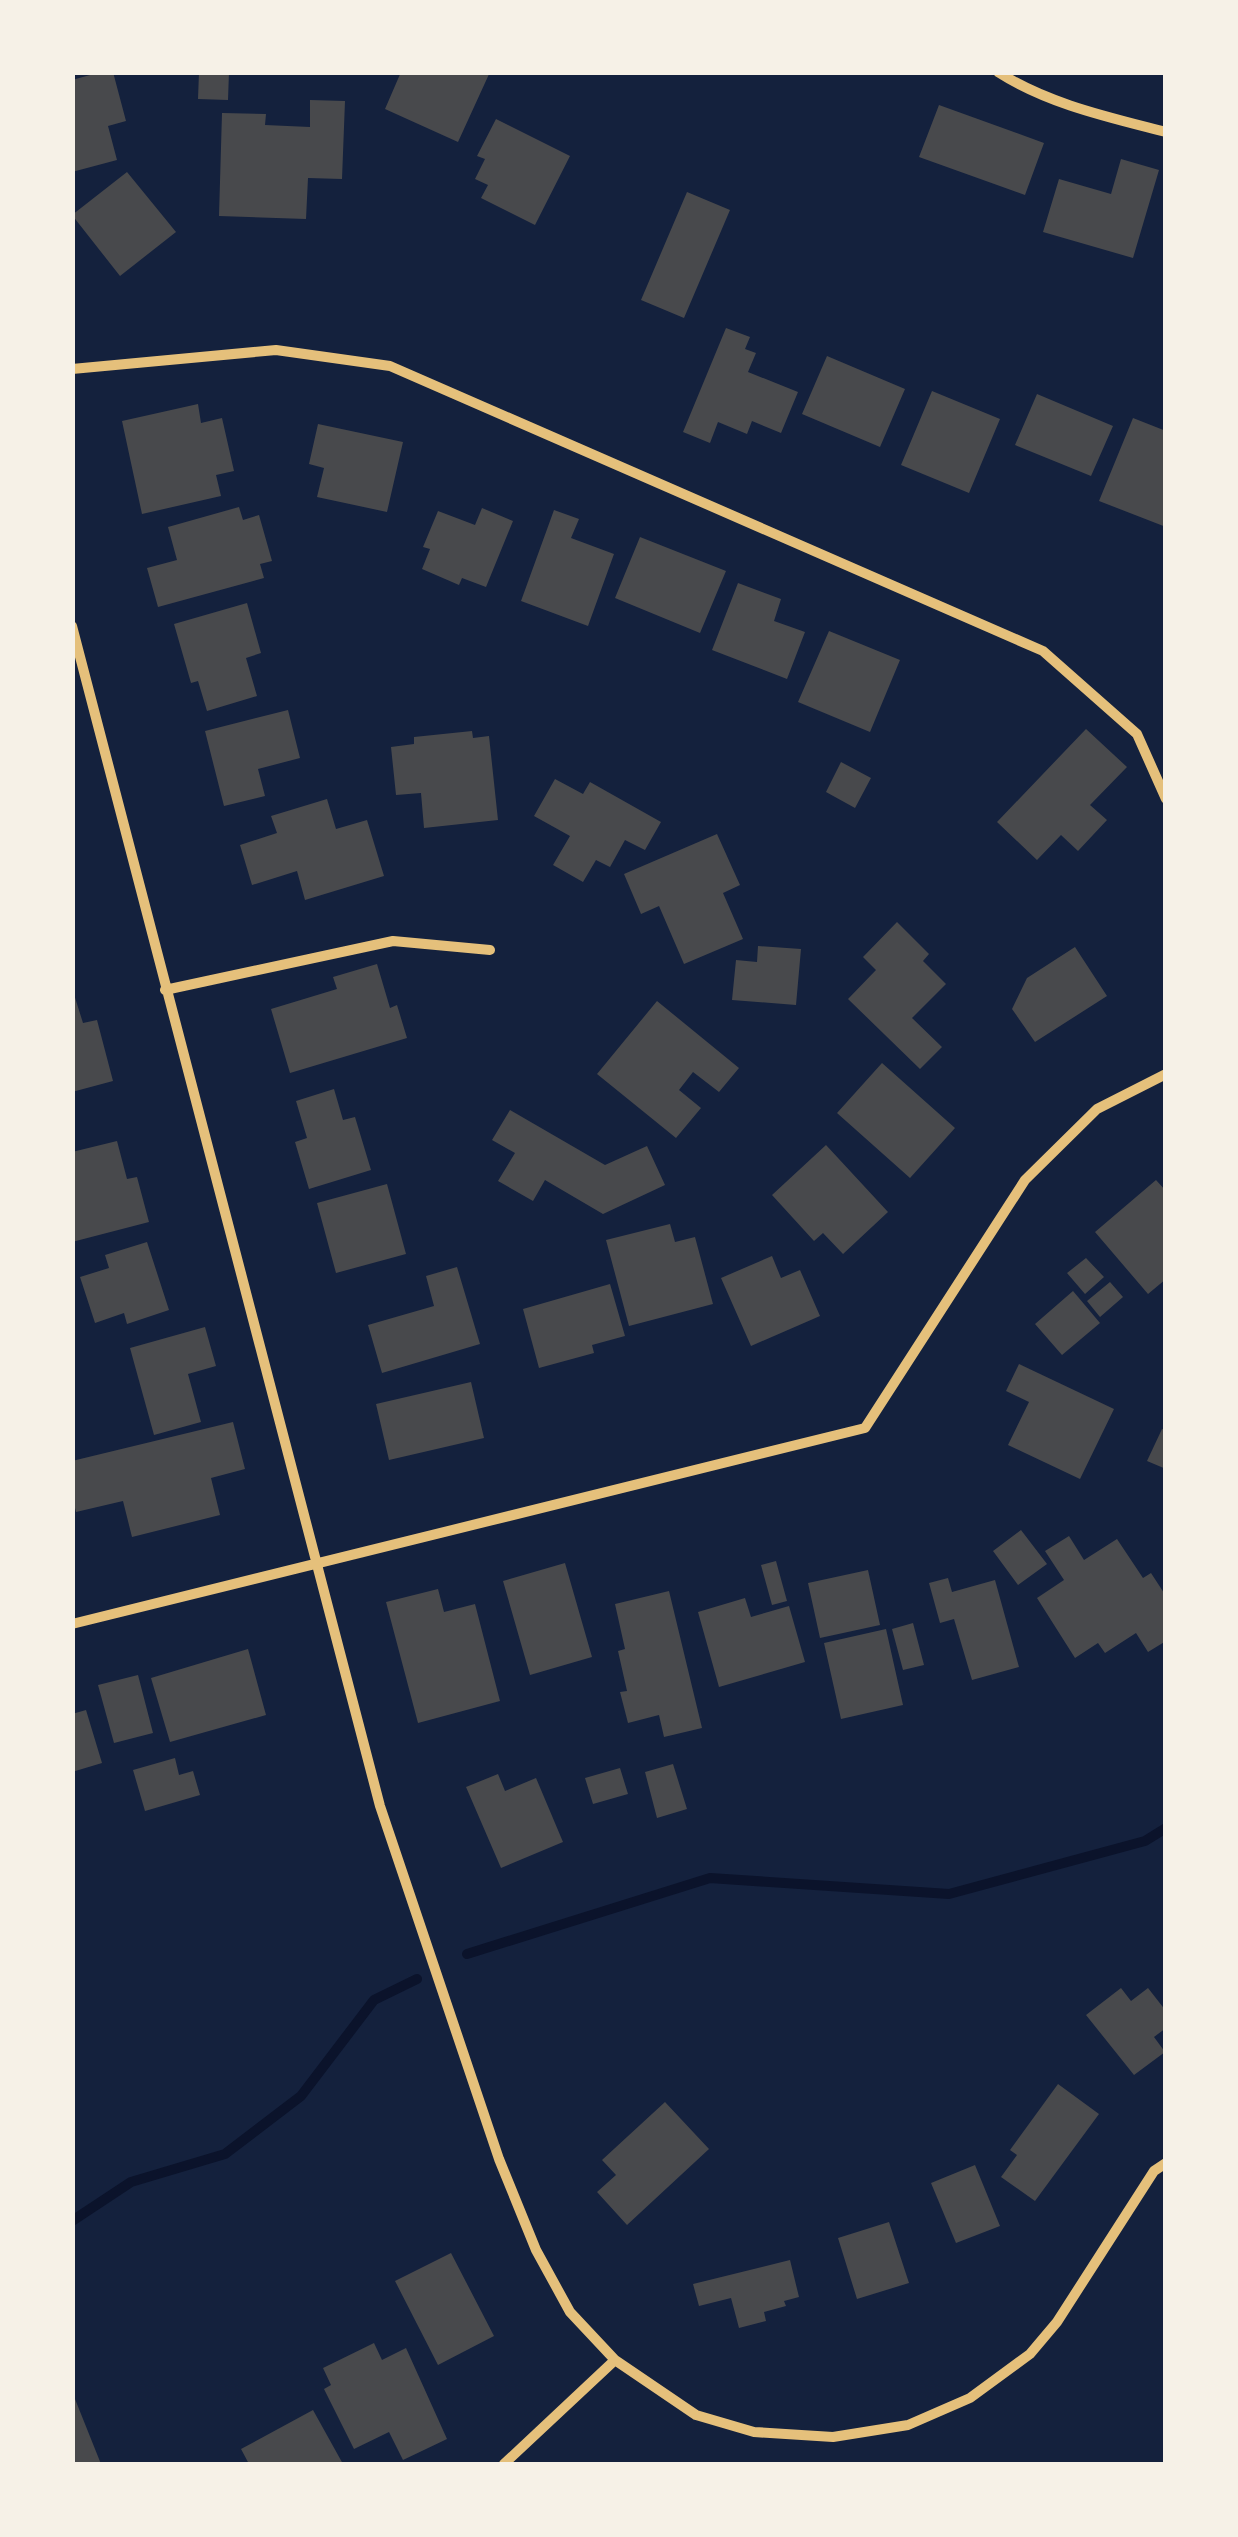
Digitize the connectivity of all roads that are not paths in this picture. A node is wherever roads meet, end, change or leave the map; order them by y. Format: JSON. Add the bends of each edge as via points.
{"nodes":[{"id":1,"x":998,"y":72,"type":"edge"},
{"id":2,"x":1166,"y":132,"type":"edge"},
{"id":3,"x":72,"y":370,"type":"edge"},
{"id":4,"x":72,"y":626,"type":"edge"},
{"id":5,"x":1166,"y":799,"type":"edge"},
{"id":6,"x":490,"y":950,"type":"dead end"},
{"id":7,"x":165,"y":990,"type":"junction"},
{"id":8,"x":1166,"y":1074,"type":"edge"},
{"id":9,"x":315,"y":1563,"type":"junction"},
{"id":10,"x":72,"y":1624,"type":"edge"},
{"id":11,"x":1166,"y":2162,"type":"edge"},
{"id":12,"x":615,"y":2360,"type":"junction"},
{"id":13,"x":504,"y":2464,"type":"edge"}],
"edges":[{"from":1,"to":2,"type":"street","via":[[1074,107]]},
{"from":3,"to":5,"type":"street","via":[[276,350],[390,366],[1043,651],[1137,734]]},
{"from":4,"to":7,"type":"street"},
{"from":6,"to":7,"type":"street","via":[[393,942]]},
{"from":7,"to":9,"type":"street"},
{"from":8,"to":9,"type":"street","via":[[1097,1109],[1024,1180],[864,1428]]},
{"from":9,"to":10,"type":"street"},
{"from":9,"to":12,"type":"street","via":[[380,1806],[499,2159],[570,2312]]},
{"from":11,"to":12,"type":"street","via":[[1030,2354],[970,2398],[908,2425],[833,2437],[754,2432],[696,2415]]},
{"from":12,"to":13,"type":"street"}]}
